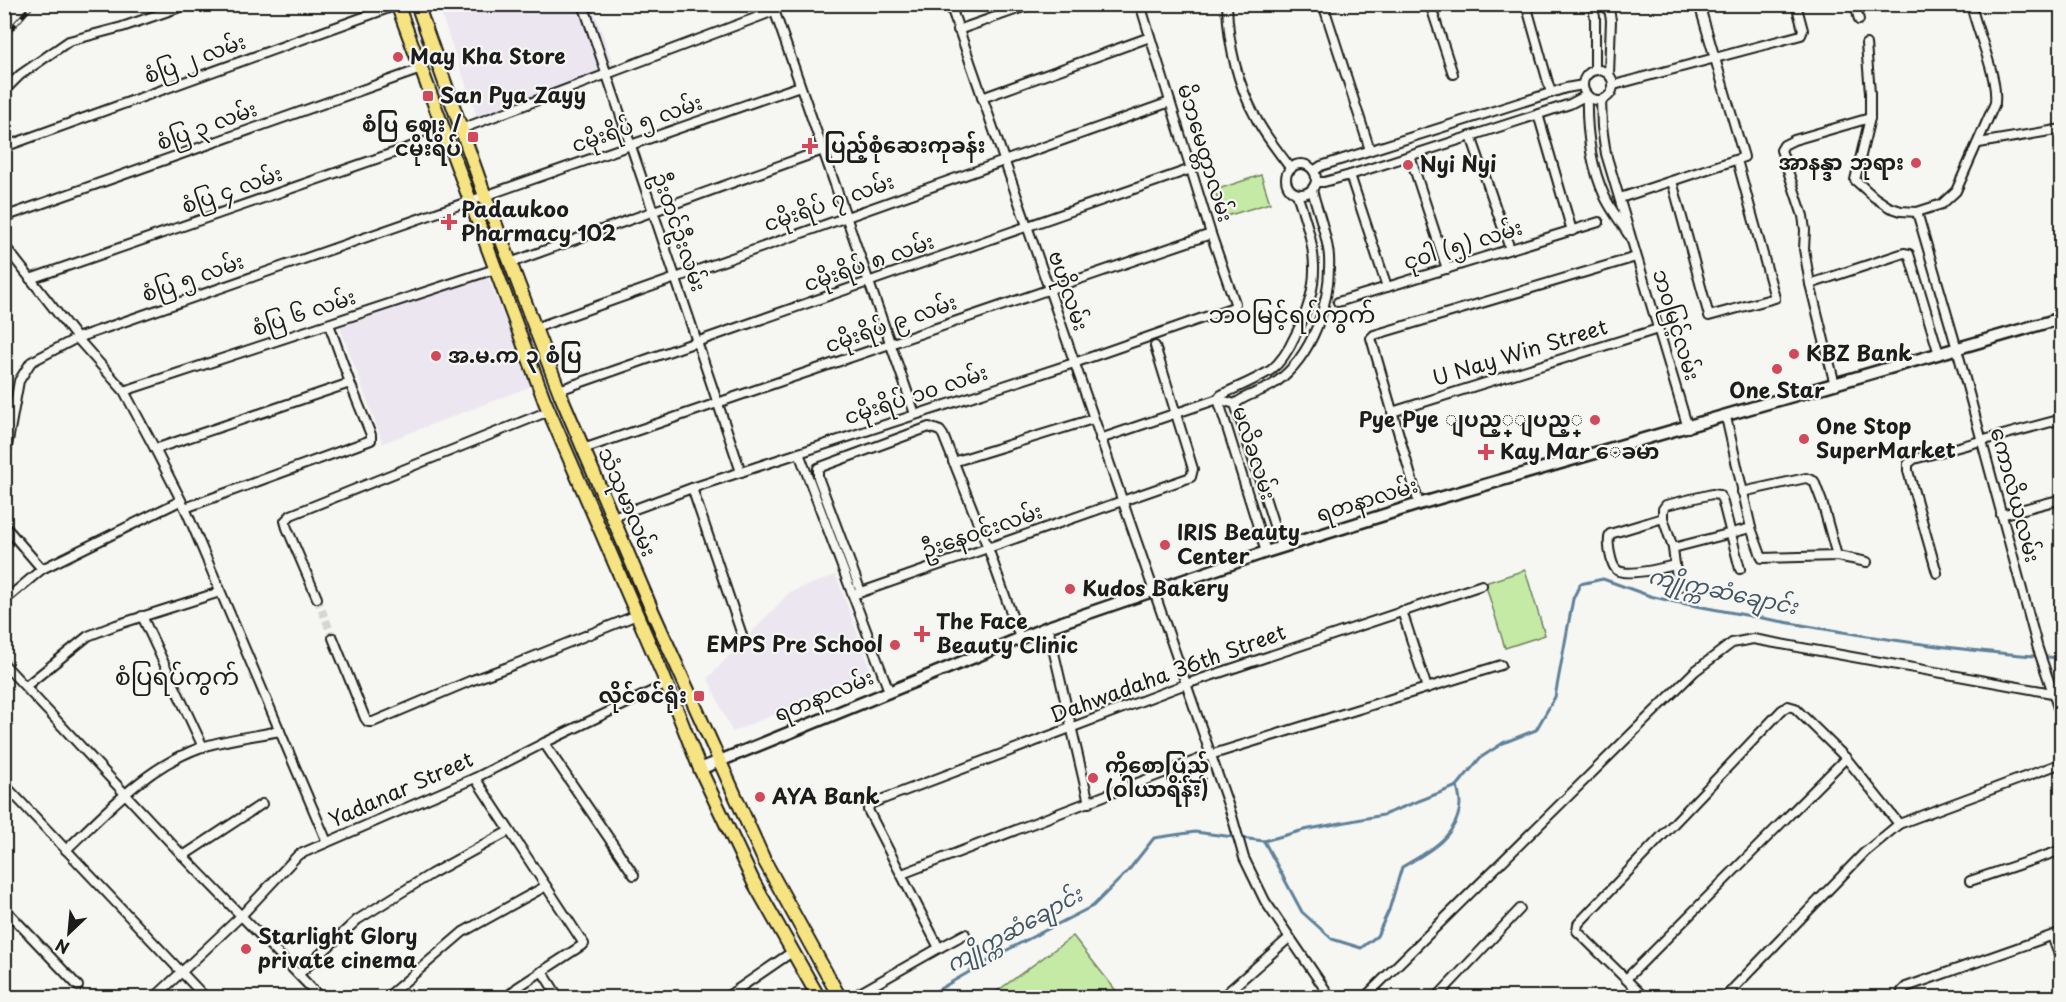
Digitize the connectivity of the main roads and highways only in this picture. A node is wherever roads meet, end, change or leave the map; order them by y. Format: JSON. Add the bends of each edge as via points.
{"nodes":[{"id":1,"x":417,"y":4,"type":"edge"},
{"id":2,"x":397,"y":5,"type":"edge"},
{"id":3,"x":2061,"y":318,"type":"edge"},
{"id":4,"x":560,"y":393,"type":"junction"},
{"id":5,"x":547,"y":407,"type":"junction"},
{"id":6,"x":719,"y":760,"type":"junction"},
{"id":7,"x":700,"y":769,"type":"junction"},
{"id":8,"x":819,"y":998,"type":"edge"},
{"id":9,"x":840,"y":998,"type":"edge"}],
"edges":[{"from":1,"to":4,"type":"main road","name":"သံသုမာလမ်း"},
{"from":2,"to":5,"type":"main road","name":"သံသုမာလမ်း"},
{"from":3,"to":6,"type":"main road","name":"ရတနာလမ်း","via":[[1281,547],[1048,627]]},
{"from":4,"to":5,"type":"main road"},
{"from":4,"to":6,"type":"main road","name":"သံသုမာလမ်း"},
{"from":5,"to":7,"type":"main road","name":"သံသုမာလမ်း"},
{"from":6,"to":7,"type":"main road","name":"ရတနာလမ်း"},
{"from":6,"to":9,"type":"main road","name":"သံသုမာလမ်း","via":[[764,860]]},
{"from":7,"to":8,"type":"main road","name":"သံသုမာလမ်း","via":[[754,883]]}]}
